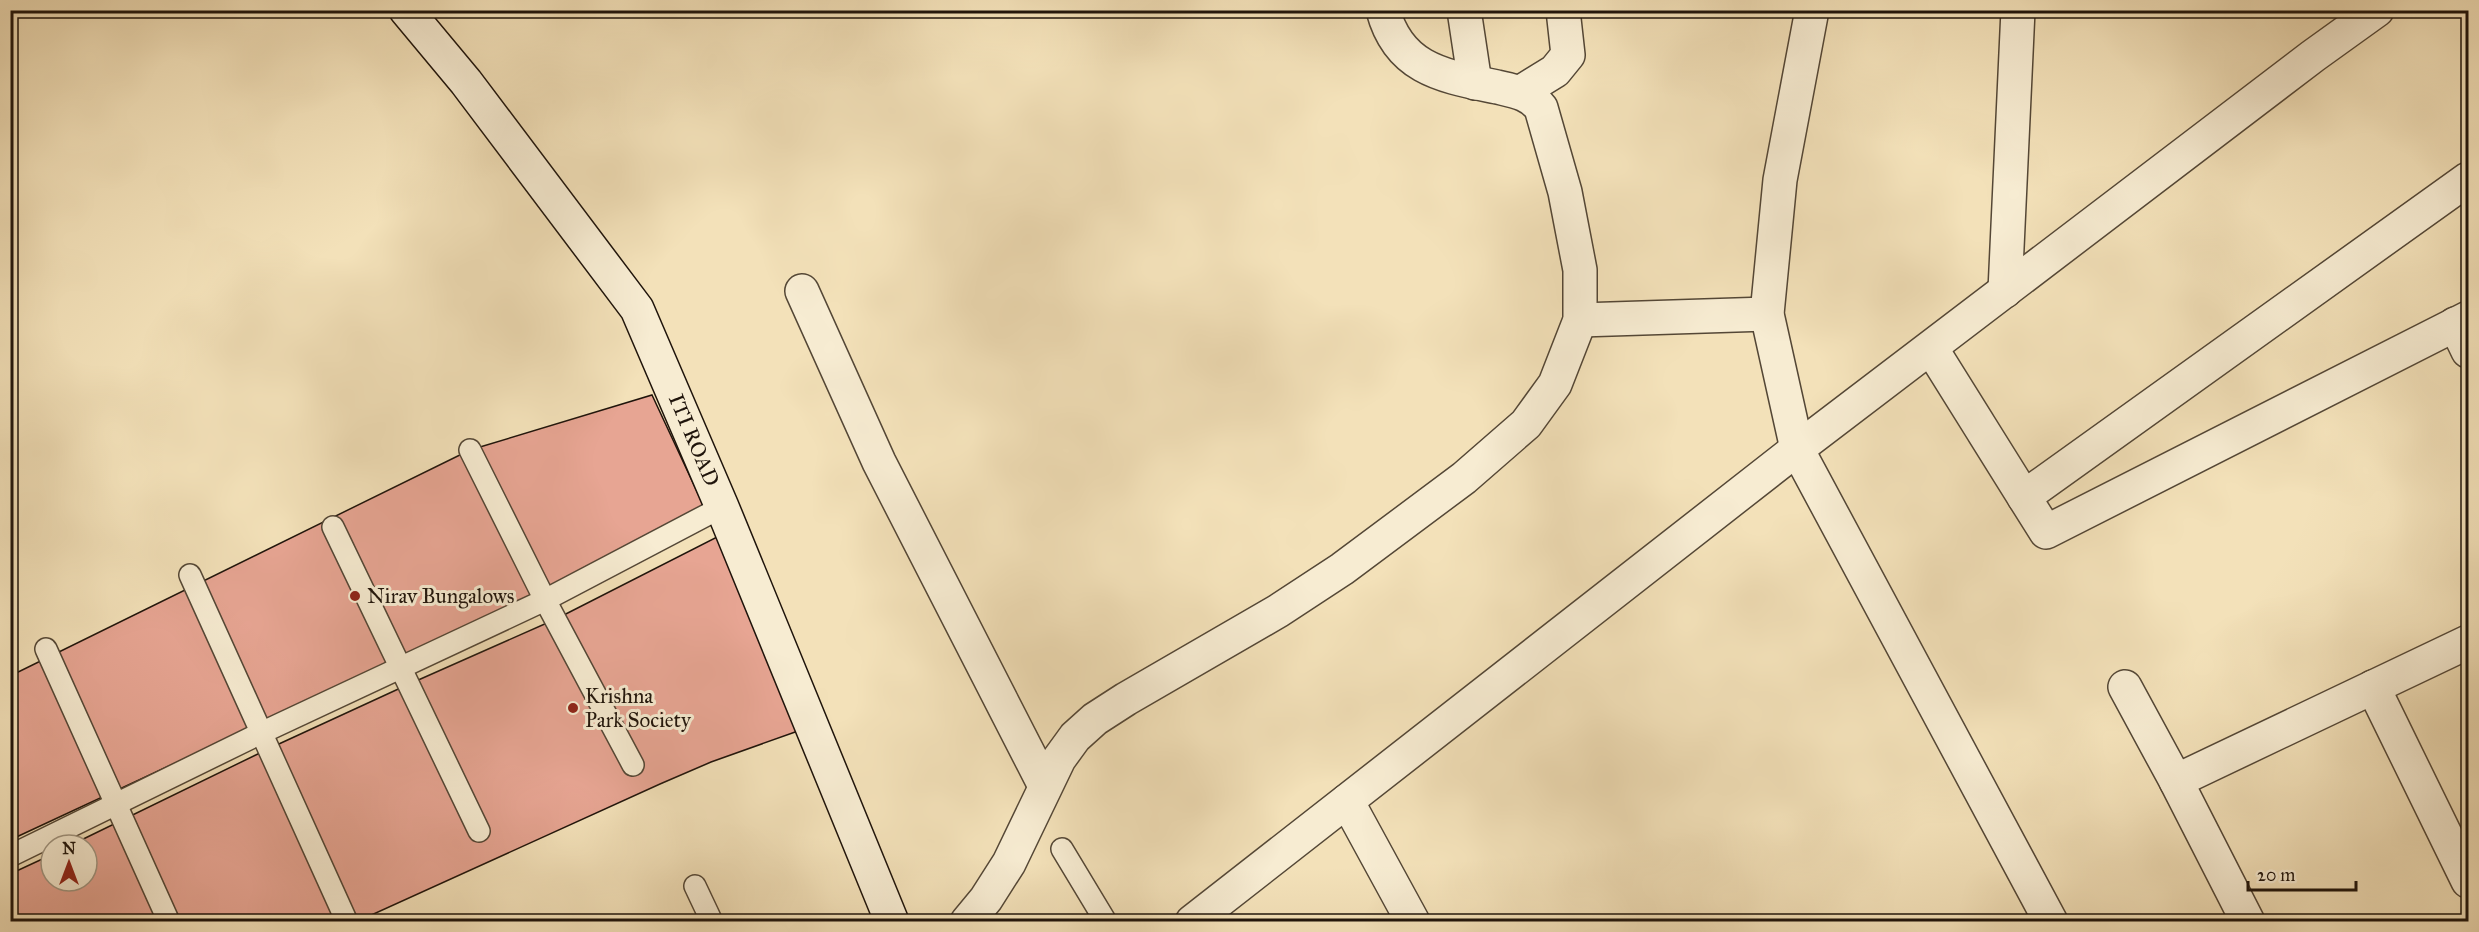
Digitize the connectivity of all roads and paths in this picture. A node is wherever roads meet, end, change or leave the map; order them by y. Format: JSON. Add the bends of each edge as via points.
{"nodes":[{"id":1,"x":406,"y":10,"type":"edge"},
{"id":2,"x":1383,"y":10,"type":"edge"},
{"id":3,"x":1464,"y":10,"type":"edge"},
{"id":4,"x":1563,"y":10,"type":"edge"},
{"id":5,"x":1812,"y":10,"type":"edge"},
{"id":6,"x":2018,"y":10,"type":"edge"},
{"id":7,"x":2377,"y":10,"type":"edge"},
{"id":8,"x":1475,"y":82,"type":"junction"},
{"id":9,"x":1521,"y":92,"type":"junction"},
{"id":10,"x":2469,"y":179,"type":"edge"},
{"id":11,"x":802,"y":291,"type":"dead end"},
{"id":12,"x":2005,"y":291,"type":"junction"},
{"id":13,"x":1767,"y":314,"type":"junction"},
{"id":14,"x":1580,"y":320,"type":"junction"},
{"id":15,"x":2464,"y":331,"type":"edge"},
{"id":16,"x":1931,"y":348,"type":"junction"},
{"id":17,"x":470,"y":450,"type":"dead end"},
{"id":18,"x":1797,"y":450,"type":"junction"},
{"id":19,"x":2024,"y":497,"type":"junction"},
{"id":20,"x":722,"y":507,"type":"junction"},
{"id":21,"x":333,"y":527,"type":"dead end"},
{"id":22,"x":190,"y":575,"type":"dead end"},
{"id":23,"x":545,"y":600,"type":"junction"},
{"id":24,"x":2469,"y":642,"type":"edge"},
{"id":25,"x":46,"y":649,"type":"dead end"},
{"id":26,"x":399,"y":667,"type":"junction"},
{"id":27,"x":2125,"y":687,"type":"dead end"},
{"id":28,"x":2373,"y":687,"type":"junction"},
{"id":29,"x":261,"y":733,"type":"junction"},
{"id":30,"x":633,"y":765,"type":"dead end"},
{"id":31,"x":2176,"y":781,"type":"junction"},
{"id":32,"x":1045,"y":786,"type":"junction"},
{"id":33,"x":1347,"y":801,"type":"junction"},
{"id":34,"x":116,"y":805,"type":"junction"},
{"id":35,"x":479,"y":831,"type":"dead end"},
{"id":36,"x":1062,"y":849,"type":"dead end"},
{"id":37,"x":10,"y":856,"type":"edge"},
{"id":38,"x":2469,"y":881,"type":"edge"},
{"id":39,"x":695,"y":886,"type":"dead end"},
{"id":40,"x":169,"y":921,"type":"edge"},
{"id":41,"x":347,"y":921,"type":"edge"},
{"id":42,"x":712,"y":921,"type":"edge"},
{"id":43,"x":892,"y":921,"type":"edge"},
{"id":44,"x":967,"y":921,"type":"edge"},
{"id":45,"x":1106,"y":921,"type":"edge"},
{"id":46,"x":1192,"y":921,"type":"edge"},
{"id":47,"x":1413,"y":921,"type":"edge"},
{"id":48,"x":2051,"y":921,"type":"edge"},
{"id":49,"x":2248,"y":921,"type":"edge"}],
"edges":[{"from":1,"to":20,"type":"street","name":"ITI ROAD","via":[[466,82],[637,309]]},
{"from":2,"to":8,"type":"street","via":[[1387,26],[1415,62]]},
{"from":3,"to":8,"type":"street"},
{"from":4,"to":9,"type":"street","via":[[1568,55],[1555,71]]},
{"from":5,"to":13,"type":"street","via":[[1780,180]]},
{"from":6,"to":12,"type":"street"},
{"from":7,"to":12,"type":"street"},
{"from":8,"to":9,"type":"street"},
{"from":9,"to":14,"type":"street","via":[[1541,108],[1565,192],[1580,270]]},
{"from":10,"to":19,"type":"street"},
{"from":11,"to":32,"type":"street","via":[[879,462]]},
{"from":12,"to":16,"type":"street"},
{"from":13,"to":14,"type":"street"},
{"from":13,"to":18,"type":"street"},
{"from":14,"to":32,"type":"street","via":[[1555,384],[1526,424],[1464,478],[1342,569],[1095,719],[1075,737]]},
{"from":15,"to":19,"type":"street","via":[[2046,532]]},
{"from":16,"to":18,"type":"street"},
{"from":16,"to":19,"type":"street"},
{"from":17,"to":23,"type":"lane"},
{"from":18,"to":33,"type":"street"},
{"from":18,"to":48,"type":"street"},
{"from":20,"to":23,"type":"lane"},
{"from":20,"to":43,"type":"street","name":"ITI ROAD"},
{"from":21,"to":26,"type":"lane"},
{"from":22,"to":29,"type":"lane"},
{"from":23,"to":26,"type":"lane"},
{"from":23,"to":30,"type":"lane"},
{"from":24,"to":28,"type":"street"},
{"from":25,"to":34,"type":"lane"},
{"from":26,"to":29,"type":"lane"},
{"from":26,"to":35,"type":"lane"},
{"from":27,"to":31,"type":"street"},
{"from":28,"to":31,"type":"street"},
{"from":28,"to":38,"type":"street"},
{"from":29,"to":34,"type":"lane"},
{"from":29,"to":41,"type":"lane"},
{"from":31,"to":49,"type":"street"},
{"from":32,"to":44,"type":"street","via":[[1009,862]]},
{"from":33,"to":46,"type":"street"},
{"from":33,"to":47,"type":"street"},
{"from":34,"to":37,"type":"lane"},
{"from":34,"to":40,"type":"lane"},
{"from":36,"to":45,"type":"lane"},
{"from":39,"to":42,"type":"lane"}]}
